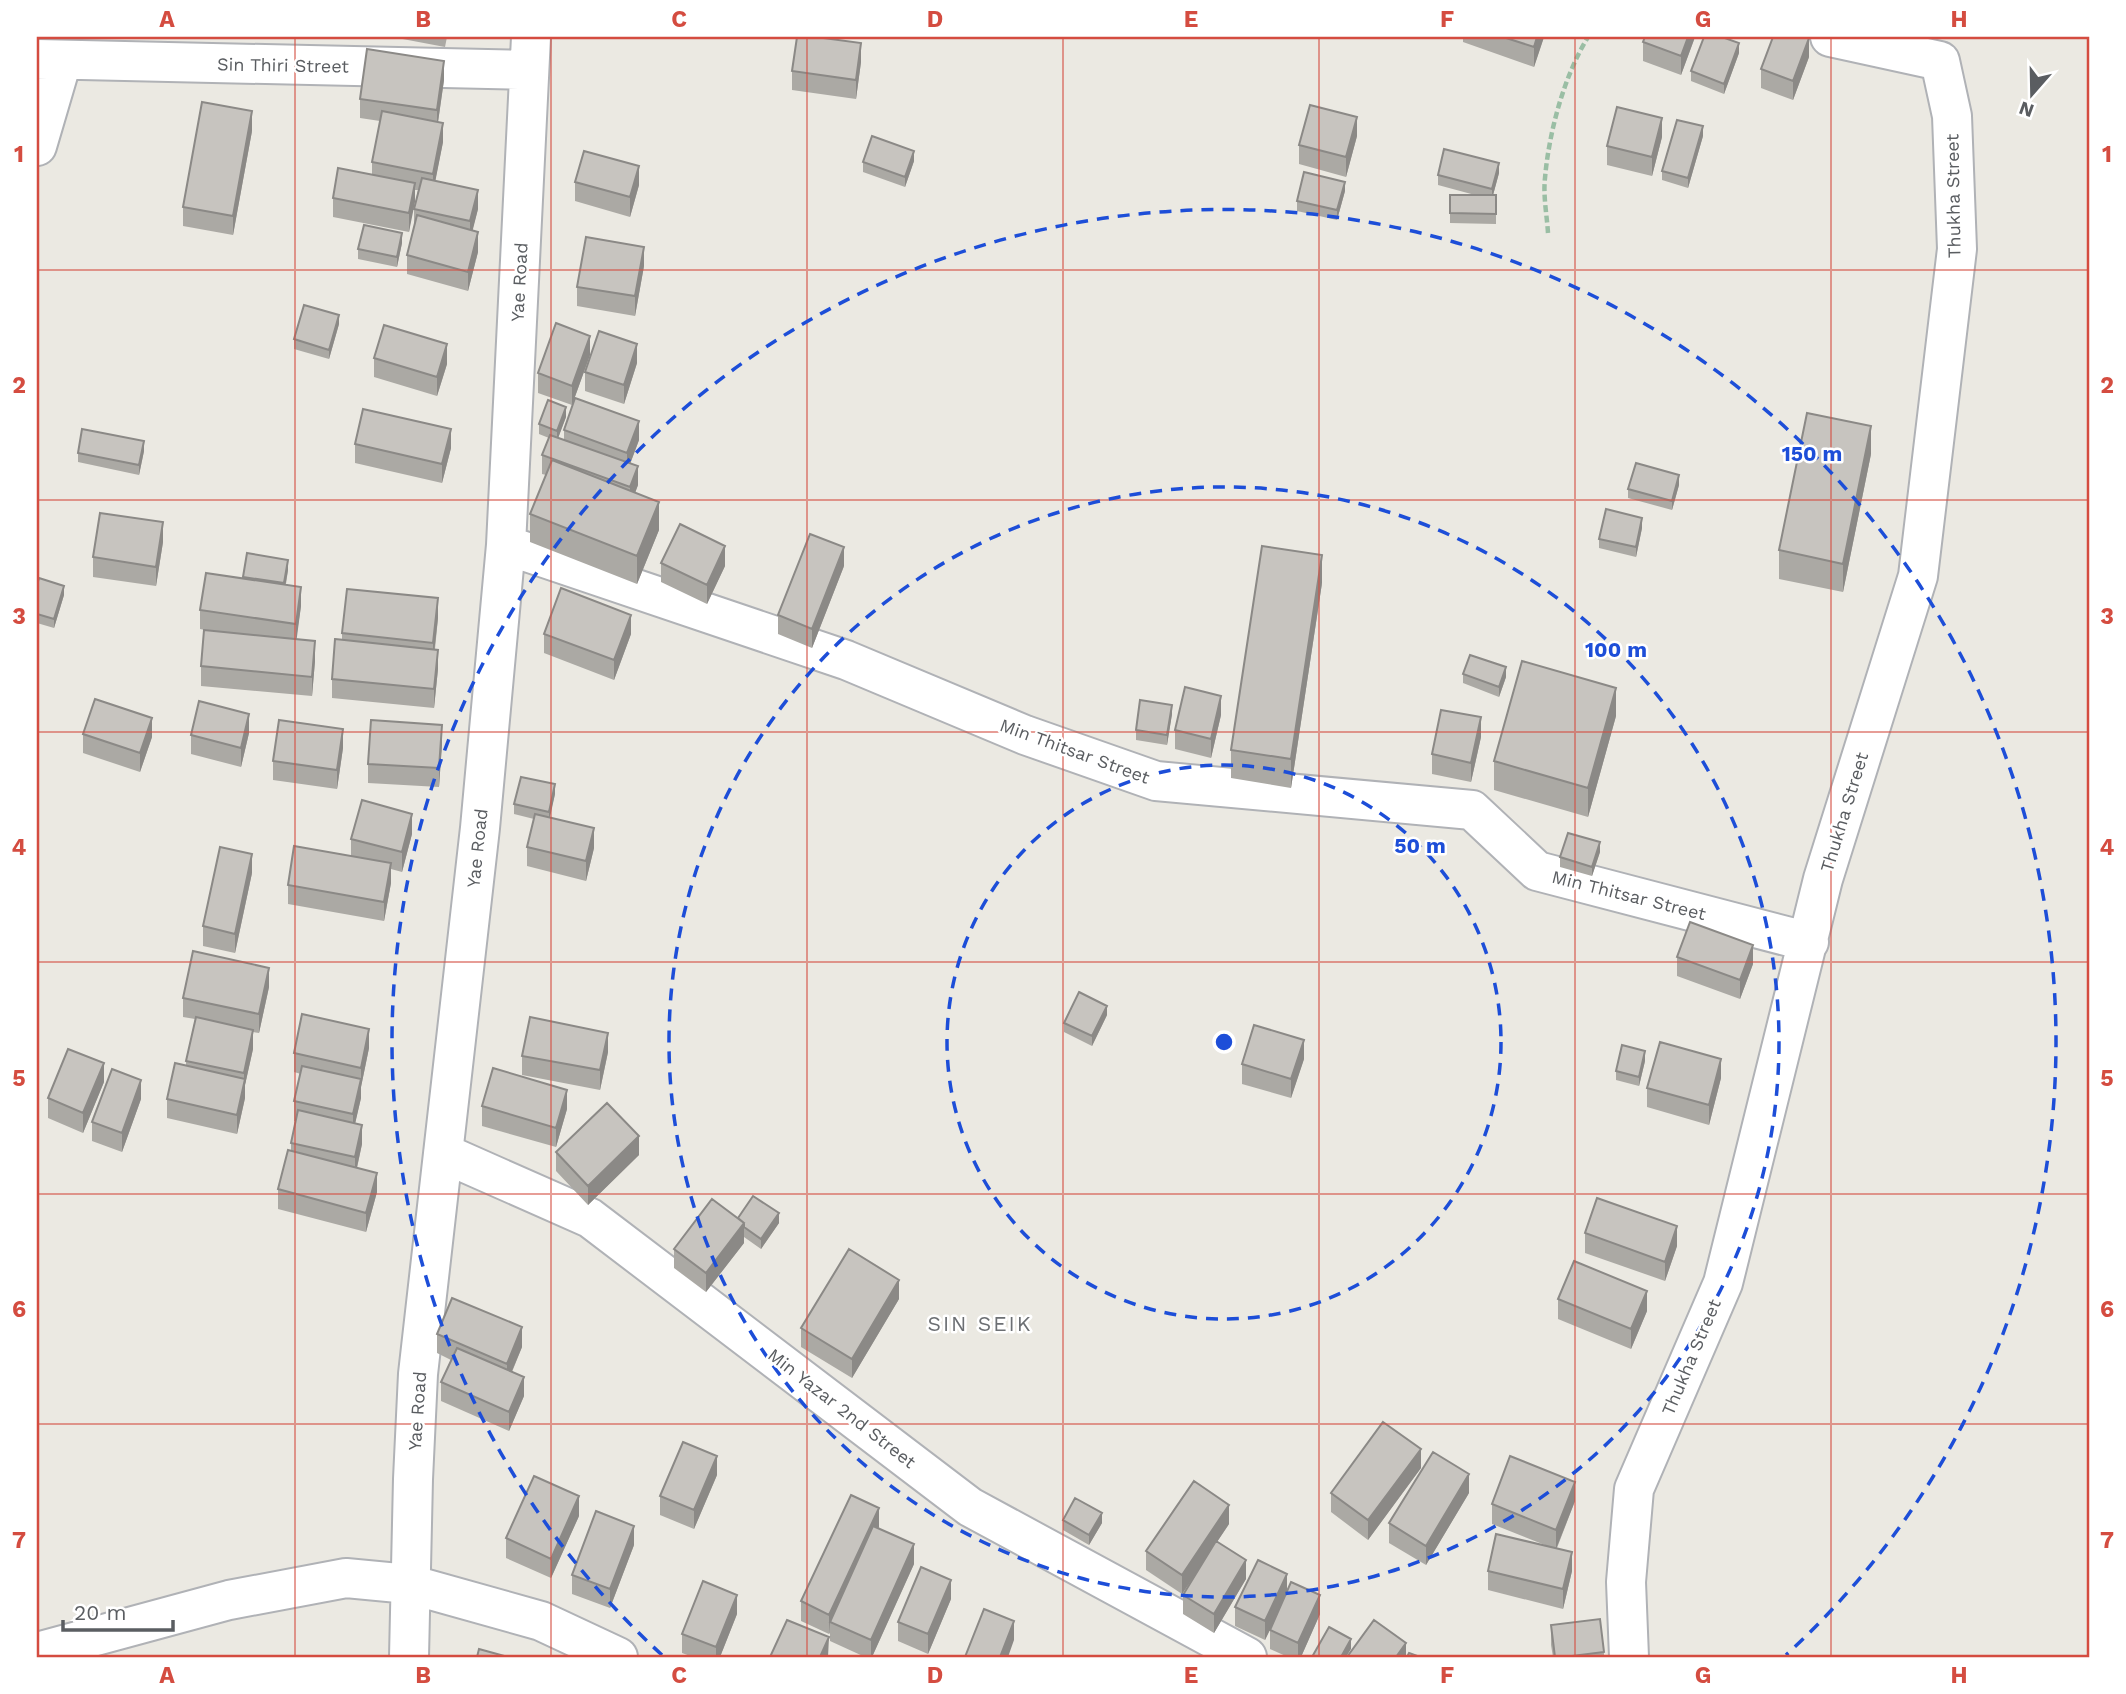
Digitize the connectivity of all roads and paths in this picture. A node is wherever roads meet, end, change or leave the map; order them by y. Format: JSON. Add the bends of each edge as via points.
{"nodes":[{"id":1,"x":1588,"y":37,"type":"edge"},
{"id":2,"x":1830,"y":37,"type":"edge"},
{"id":3,"x":530,"y":53,"type":"edge"},
{"id":4,"x":49,"y":60,"type":"edge"},
{"id":5,"x":37,"y":146,"type":"edge"},
{"id":6,"x":1548,"y":233,"type":"dead end"},
{"id":7,"x":506,"y":545,"type":"junction"},
{"id":8,"x":1809,"y":942,"type":"junction"},
{"id":9,"x":443,"y":1153,"type":"junction"},
{"id":10,"x":409,"y":1584,"type":"junction"},
{"id":11,"x":37,"y":1652,"type":"edge"},
{"id":12,"x":410,"y":1657,"type":"edge"},
{"id":13,"x":618,"y":1657,"type":"edge"},
{"id":14,"x":1247,"y":1657,"type":"edge"},
{"id":15,"x":1629,"y":1657,"type":"edge"}],
"edges":[{"from":1,"to":6,"type":"path","via":[[1578,53],[1553,139],[1545,179]]},
{"from":2,"to":8,"type":"street","name":"Thukha Street","via":[[1940,61],[1952,116],[1957,249],[1918,576],[1823,879]]},
{"from":3,"to":4,"type":"street","name":"Sin Thiri Street"},
{"from":3,"to":7,"type":"street","name":"Yae Road"},
{"from":4,"to":5,"type":"street"},
{"from":7,"to":8,"type":"street","name":"Min Thitsar Street","via":[[846,660],[1025,735],[1156,781],[1472,810],[1537,872]]},
{"from":7,"to":9,"type":"street","name":"Yae Road","via":[[479,841]]},
{"from":8,"to":15,"type":"street","name":"Thukha Street","via":[[1723,1283],[1634,1489],[1626,1582]]},
{"from":9,"to":10,"type":"street","name":"Yae Road","via":[[418,1374]]},
{"from":9,"to":14,"type":"street","name":"Min Yazar 2nd Street","via":[[590,1218],[970,1507]]},
{"from":10,"to":11,"type":"street","via":[[345,1578],[229,1600]]},
{"from":10,"to":12,"type":"street","name":"Yae Road"},
{"from":10,"to":13,"type":"street","via":[[541,1621]]}]}
